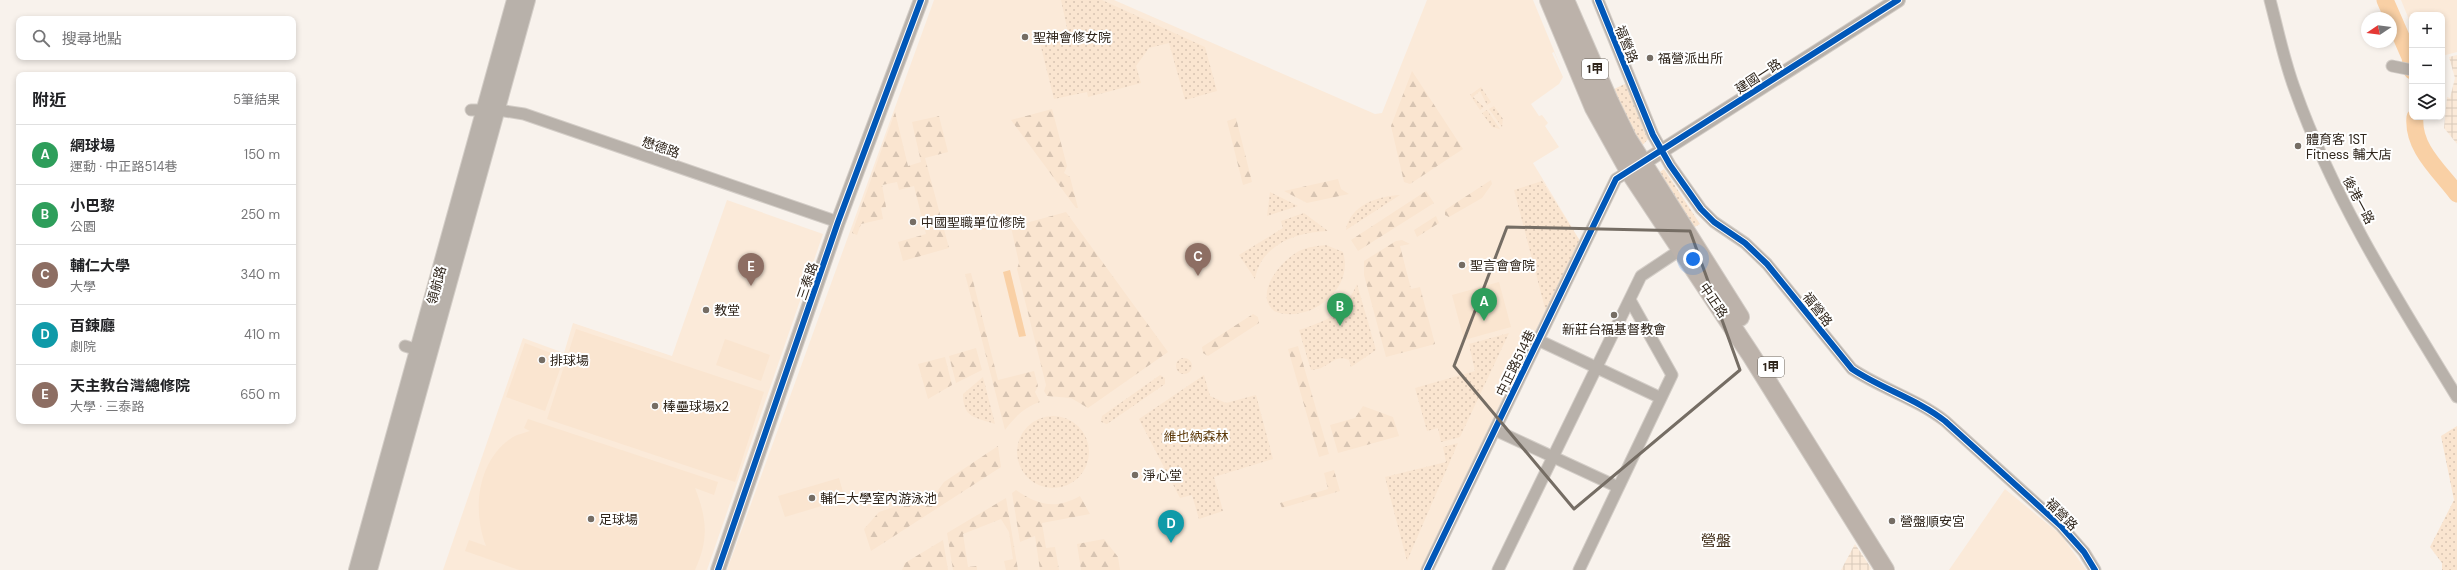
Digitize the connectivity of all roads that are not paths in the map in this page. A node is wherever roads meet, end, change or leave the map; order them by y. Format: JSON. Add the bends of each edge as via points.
{"nodes":[{"id":1,"x":514,"y":0,"type":"edge"},
{"id":2,"x":528,"y":0,"type":"edge"},
{"id":3,"x":921,"y":0,"type":"edge"},
{"id":4,"x":1549,"y":0,"type":"edge"},
{"id":5,"x":1565,"y":0,"type":"edge"},
{"id":6,"x":1598,"y":0,"type":"edge"},
{"id":7,"x":1898,"y":0,"type":"edge"},
{"id":8,"x":2270,"y":0,"type":"edge"},
{"id":9,"x":2392,"y":66,"type":"dead end"},
{"id":10,"x":2409,"y":69,"type":"edge"},
{"id":11,"x":1595,"y":88,"type":"junction"},
{"id":12,"x":485,"y":110,"type":"junction"},
{"id":13,"x":1662,"y":151,"type":"junction"},
{"id":14,"x":1636,"y":167,"type":"junction"},
{"id":15,"x":838,"y":222,"type":"junction"},
{"id":16,"x":1680,"y":250,"type":"junction"},
{"id":17,"x":1630,"y":300,"type":"junction"},
{"id":18,"x":1538,"y":340,"type":"junction"},
{"id":19,"x":1597,"y":367,"type":"junction"},
{"id":20,"x":2457,"y":397,"type":"edge"},
{"id":21,"x":1661,"y":398,"type":"junction"},
{"id":22,"x":1495,"y":430,"type":"junction"},
{"id":23,"x":1553,"y":457,"type":"junction"},
{"id":24,"x":1618,"y":488,"type":"junction"},
{"id":25,"x":356,"y":570,"type":"edge"},
{"id":26,"x":370,"y":570,"type":"edge"},
{"id":27,"x":718,"y":570,"type":"edge"},
{"id":28,"x":1428,"y":570,"type":"edge"},
{"id":29,"x":1498,"y":570,"type":"edge"},
{"id":30,"x":1579,"y":570,"type":"edge"},
{"id":31,"x":1885,"y":570,"type":"edge"},
{"id":32,"x":1899,"y":570,"type":"edge"},
{"id":33,"x":2095,"y":570,"type":"edge"}],
"edges":[{"from":1,"to":12,"type":"street","name":"領航路"},
{"from":2,"to":12,"type":"street","name":"領航路"},
{"from":3,"to":15,"type":"street","name":"三泰路"},
{"from":4,"to":11,"type":"main road","name":"中正路","number":"1甲"},
{"from":5,"to":11,"type":"main road","name":"中正路","number":"1甲"},
{"from":6,"to":13,"type":"street","name":"福營路"},
{"from":7,"to":13,"type":"street","name":"建國一路"},
{"from":8,"to":20,"type":"street","name":"後港一路","via":[[2294,90],[2329,172],[2387,284]]},
{"from":9,"to":10,"type":"street"},
{"from":11,"to":14,"type":"main road","name":"中正路","number":"1甲","via":[[1624,132]]},
{"from":12,"to":15,"type":"street","name":"懋德路","via":[[524,114]]},
{"from":12,"to":25,"type":"street","name":"領航路","via":[[411,348]]},
{"from":12,"to":26,"type":"street","name":"領航路"},
{"from":13,"to":14,"type":"street","name":"建國一路"},
{"from":13,"to":33,"type":"street","name":"福營路","via":[[1701,209],[1714,222],[1745,243],[1767,264],[1852,369],[1928,408],[1945,421],[2061,526],[2084,552]]},
{"from":14,"to":16,"type":"main road","name":"中正路","number":"1甲"},
{"from":14,"to":18,"type":"street","name":"中正路514巷","via":[[1616,179]]},
{"from":14,"to":32,"type":"main road","name":"中正路","number":"1甲"},
{"from":15,"to":27,"type":"street","name":"三泰路"},
{"from":16,"to":17,"type":"street","via":[[1641,276]]},
{"from":16,"to":31,"type":"main road","name":"中正路","number":"1甲","via":[[1763,374]]},
{"from":17,"to":19,"type":"street"},
{"from":17,"to":21,"type":"street","via":[[1672,375]]},
{"from":18,"to":19,"type":"street"},
{"from":18,"to":22,"type":"street","name":"中正路514巷"},
{"from":19,"to":21,"type":"street"},
{"from":19,"to":23,"type":"street"},
{"from":21,"to":24,"type":"street"},
{"from":22,"to":23,"type":"street"},
{"from":22,"to":28,"type":"street","name":"中正路514巷"},
{"from":23,"to":24,"type":"street"},
{"from":23,"to":29,"type":"street"},
{"from":24,"to":30,"type":"street"}]}
